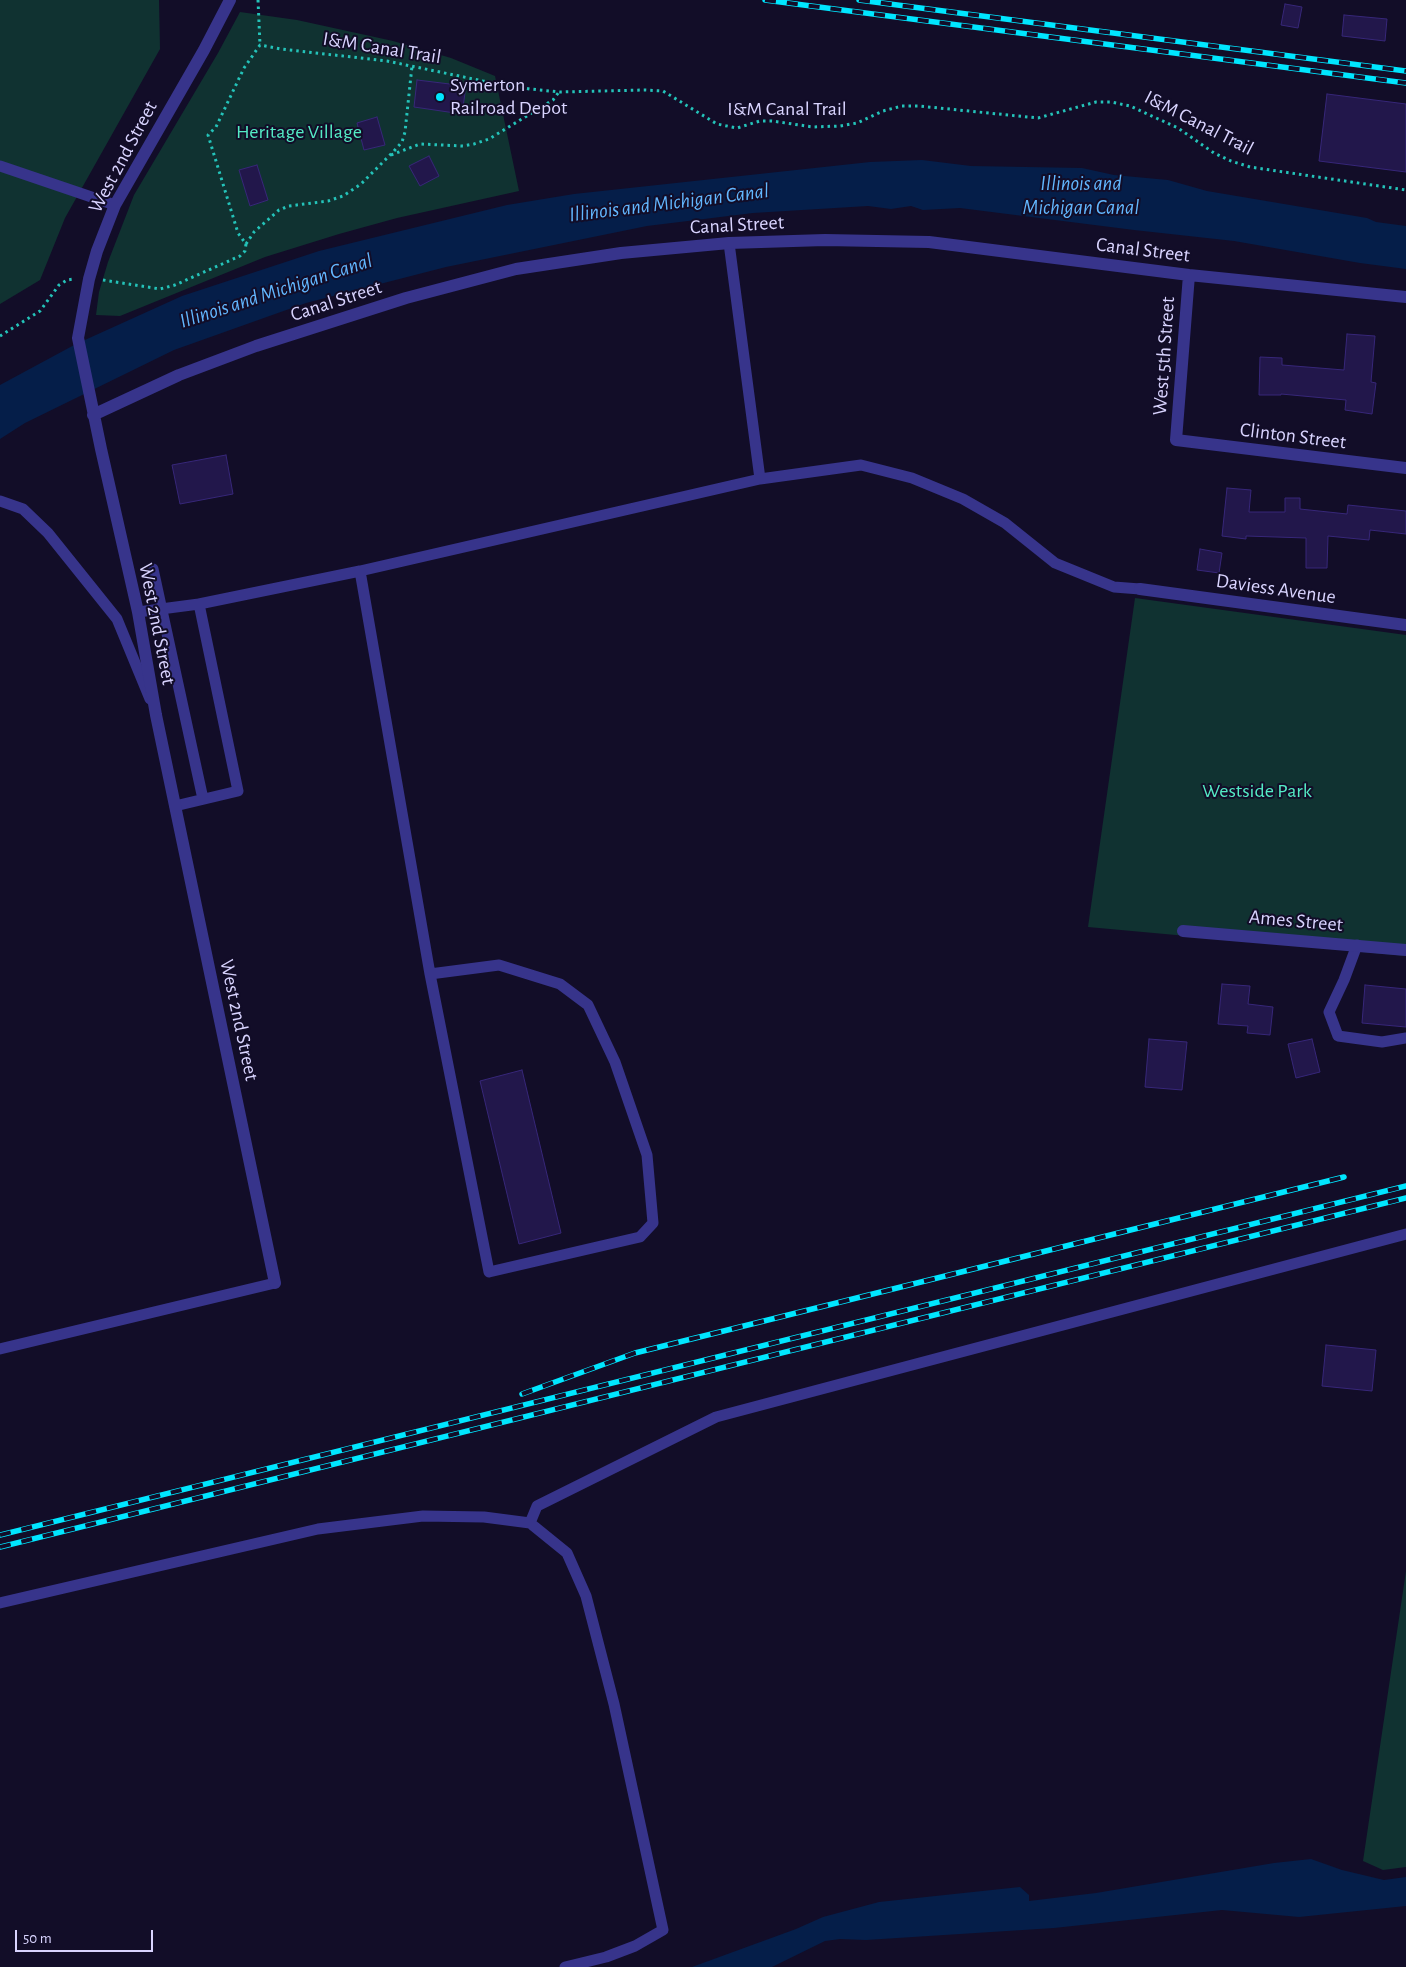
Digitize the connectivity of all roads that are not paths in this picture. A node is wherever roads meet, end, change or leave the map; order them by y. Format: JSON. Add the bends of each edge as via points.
{"nodes":[{"id":1,"x":230,"y":0,"type":"edge"},
{"id":2,"x":0,"y":166,"type":"edge"},
{"id":3,"x":115,"y":205,"type":"junction"},
{"id":4,"x":729,"y":243,"type":"junction"},
{"id":5,"x":1189,"y":275,"type":"junction"},
{"id":6,"x":1406,"y":297,"type":"edge"},
{"id":7,"x":93,"y":415,"type":"junction"},
{"id":8,"x":1176,"y":440,"type":"joint"},
{"id":9,"x":1406,"y":468,"type":"edge"},
{"id":10,"x":760,"y":479,"type":"junction"},
{"id":11,"x":0,"y":502,"type":"edge"},
{"id":12,"x":153,"y":568,"type":"dead end"},
{"id":13,"x":360,"y":571,"type":"junction"},
{"id":14,"x":1140,"y":589,"type":"joint"},
{"id":15,"x":199,"y":604,"type":"junction"},
{"id":16,"x":162,"y":609,"type":"junction"},
{"id":17,"x":138,"y":612,"type":"junction"},
{"id":18,"x":1406,"y":626,"type":"edge"},
{"id":19,"x":156,"y":714,"type":"junction"},
{"id":20,"x":203,"y":799,"type":"junction"},
{"id":21,"x":175,"y":806,"type":"junction"},
{"id":22,"x":1183,"y":930,"type":"dead end"},
{"id":23,"x":1357,"y":945,"type":"junction"},
{"id":24,"x":1406,"y":950,"type":"edge"},
{"id":25,"x":430,"y":974,"type":"junction"},
{"id":26,"x":1406,"y":1038,"type":"edge"},
{"id":27,"x":1406,"y":1234,"type":"edge"},
{"id":28,"x":275,"y":1283,"type":"joint"},
{"id":29,"x":0,"y":1349,"type":"edge"},
{"id":30,"x":530,"y":1523,"type":"junction"},
{"id":31,"x":0,"y":1603,"type":"edge"},
{"id":32,"x":565,"y":1967,"type":"edge"}],
"edges":[{"from":1,"to":3,"type":"street","name":"West 2nd Street"},
{"from":2,"to":3,"type":"lane"},
{"from":3,"to":7,"type":"street","name":"West 2nd Street","via":[[89,279],[78,338]]},
{"from":4,"to":5,"type":"street","name":"Canal Street","via":[[825,240],[929,242]]},
{"from":4,"to":7,"type":"street","name":"Canal Street","via":[[621,253],[526,267],[406,298],[256,346],[179,375]]},
{"from":4,"to":10,"type":"lane"},
{"from":5,"to":6,"type":"street","name":"Canal Street"},
{"from":5,"to":8,"type":"street","name":"West 5th Street"},
{"from":7,"to":17,"type":"street","name":"West 2nd Street"},
{"from":8,"to":9,"type":"street","name":"Clinton Street"},
{"from":10,"to":13,"type":"lane"},
{"from":10,"to":14,"type":"lane","via":[[861,465],[912,478],[963,499],[1004,523],[1055,563],[1114,587]]},
{"from":11,"to":19,"type":"lane","via":[[23,509],[48,532],[117,619]]},
{"from":12,"to":16,"type":"lane"},
{"from":13,"to":15,"type":"lane"},
{"from":13,"to":25,"type":"lane"},
{"from":14,"to":18,"type":"street","name":"Daviess Avenue"},
{"from":15,"to":16,"type":"lane"},
{"from":15,"to":20,"type":"lane","via":[[238,791]]},
{"from":16,"to":17,"type":"lane"},
{"from":16,"to":20,"type":"lane"},
{"from":17,"to":19,"type":"street","name":"West 2nd Street"},
{"from":19,"to":21,"type":"street","name":"West 2nd Street"},
{"from":20,"to":21,"type":"lane"},
{"from":21,"to":28,"type":"street","name":"West 2nd Street"},
{"from":22,"to":23,"type":"street","name":"Ames Street"},
{"from":23,"to":24,"type":"street","name":"Ames Street"},
{"from":23,"to":26,"type":"lane","via":[[1329,1012],[1338,1036],[1382,1042]]},
{"from":25,"to":25,"type":"lane","via":[[499,965],[560,984],[588,1005],[616,1062],[646,1155],[653,1223],[640,1237],[489,1272]]},
{"from":27,"to":30,"type":"lane","via":[[716,1418],[537,1506]]},
{"from":28,"to":29,"type":"lane"},
{"from":30,"to":31,"type":"lane","via":[[484,1517],[424,1516],[318,1529]]},
{"from":30,"to":32,"type":"lane","via":[[567,1553],[586,1596],[614,1704],[663,1930],[636,1946]]}]}
